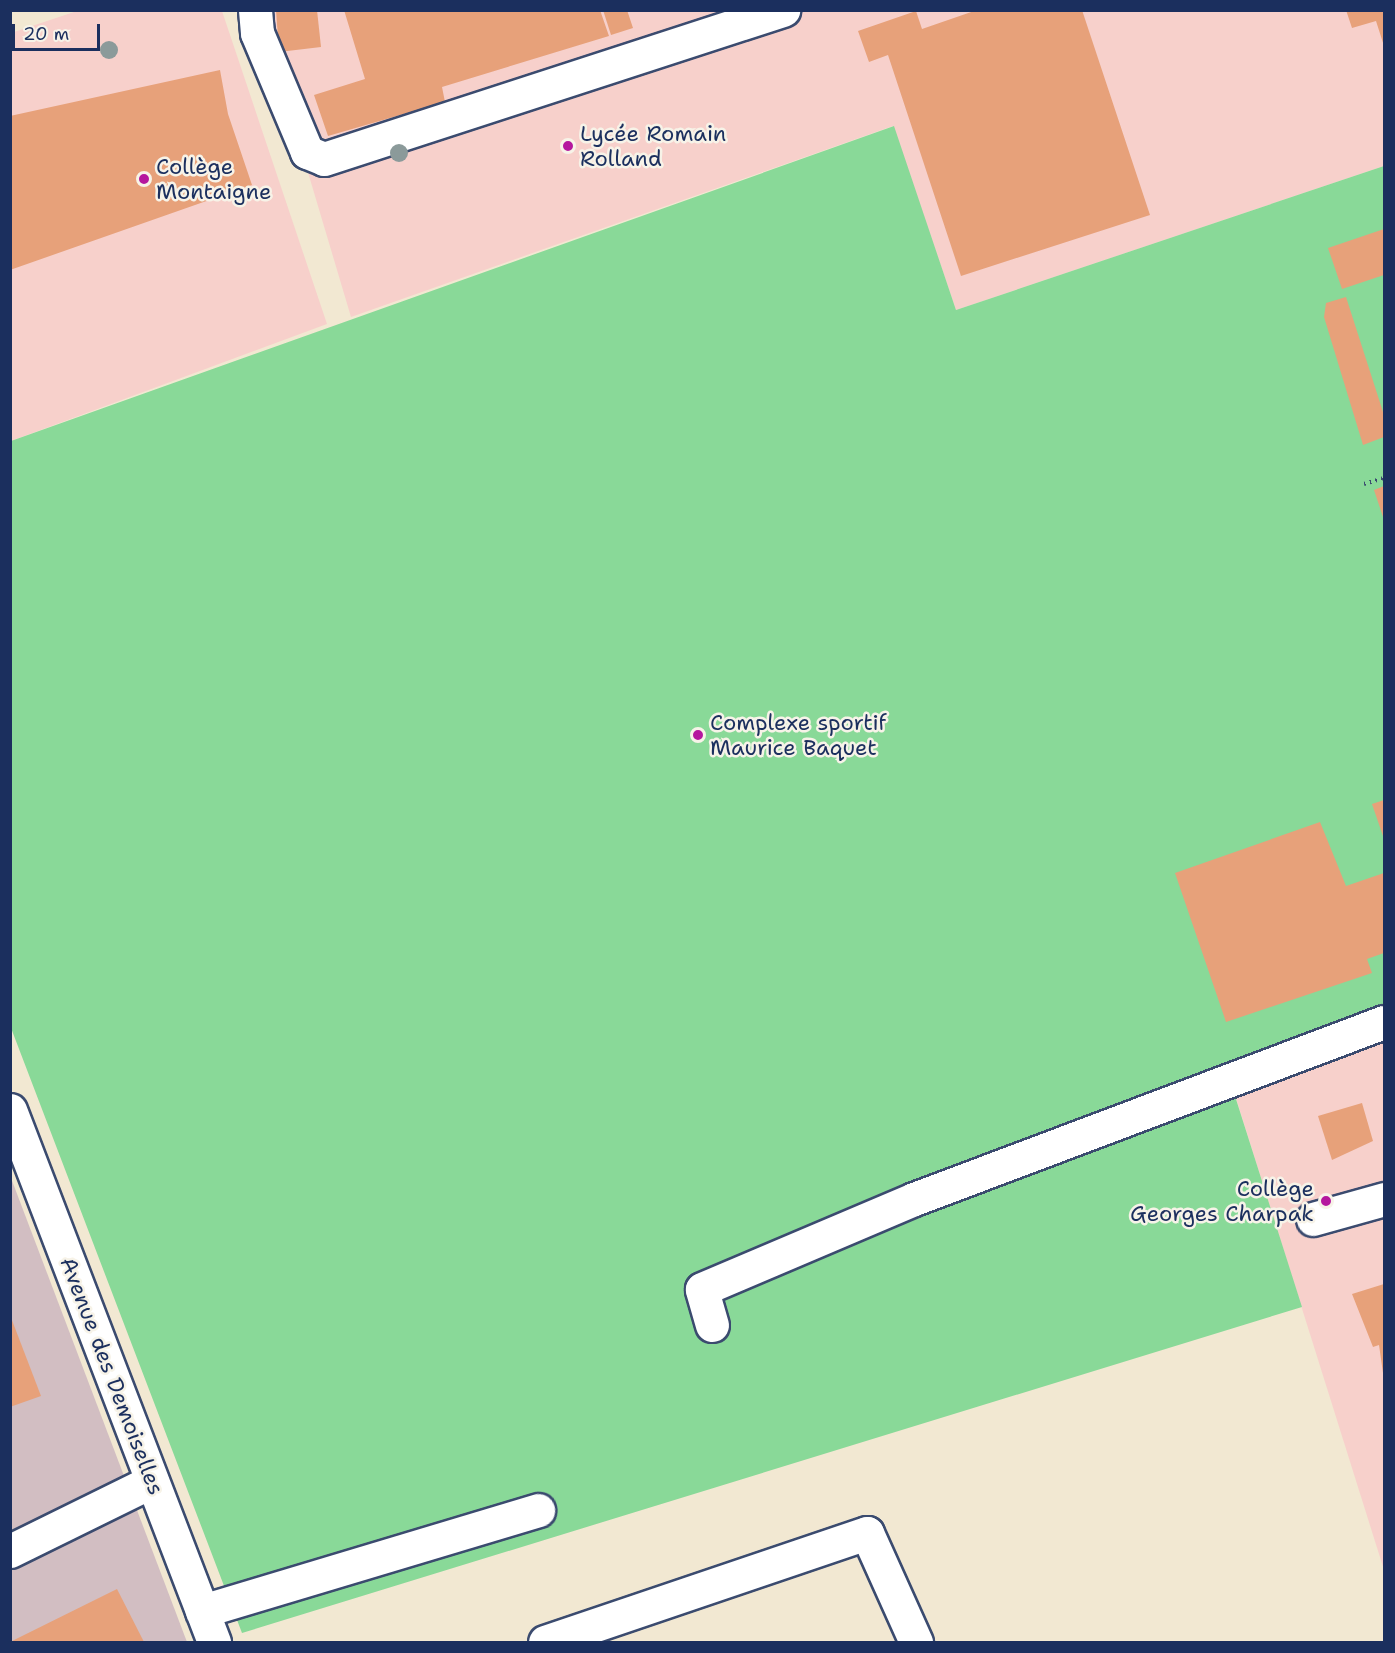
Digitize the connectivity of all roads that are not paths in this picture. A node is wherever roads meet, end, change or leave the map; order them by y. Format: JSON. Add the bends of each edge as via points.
{"nodes":[{"id":1,"x":255,"y":10,"type":"edge"},
{"id":2,"x":783,"y":10,"type":"edge"},
{"id":3,"x":1384,"y":1022,"type":"edge"},
{"id":4,"x":10,"y":1110,"type":"edge"},
{"id":5,"x":1384,"y":1199,"type":"edge"},
{"id":6,"x":1313,"y":1219,"type":"dead end"},
{"id":7,"x":712,"y":1325,"type":"dead end"},
{"id":8,"x":152,"y":1481,"type":"junction"},
{"id":9,"x":538,"y":1510,"type":"dead end"},
{"id":10,"x":10,"y":1551,"type":"edge"},
{"id":11,"x":202,"y":1611,"type":"junction"},
{"id":12,"x":214,"y":1642,"type":"edge"},
{"id":13,"x":545,"y":1642,"type":"edge"},
{"id":14,"x":916,"y":1642,"type":"edge"}],
"edges":[{"from":1,"to":2,"type":"street","via":[[256,33],[308,152],[324,159]]},
{"from":3,"to":7,"type":"street","via":[[914,1198],[702,1288]]},
{"from":4,"to":8,"type":"street","name":"Avenue des Demoiselles"},
{"from":5,"to":6,"type":"street"},
{"from":8,"to":10,"type":"street"},
{"from":8,"to":11,"type":"street","name":"Avenue des Demoiselles"},
{"from":9,"to":11,"type":"street"},
{"from":11,"to":12,"type":"street","name":"Avenue des Demoiselles"},
{"from":13,"to":14,"type":"street","via":[[867,1533]]}]}
